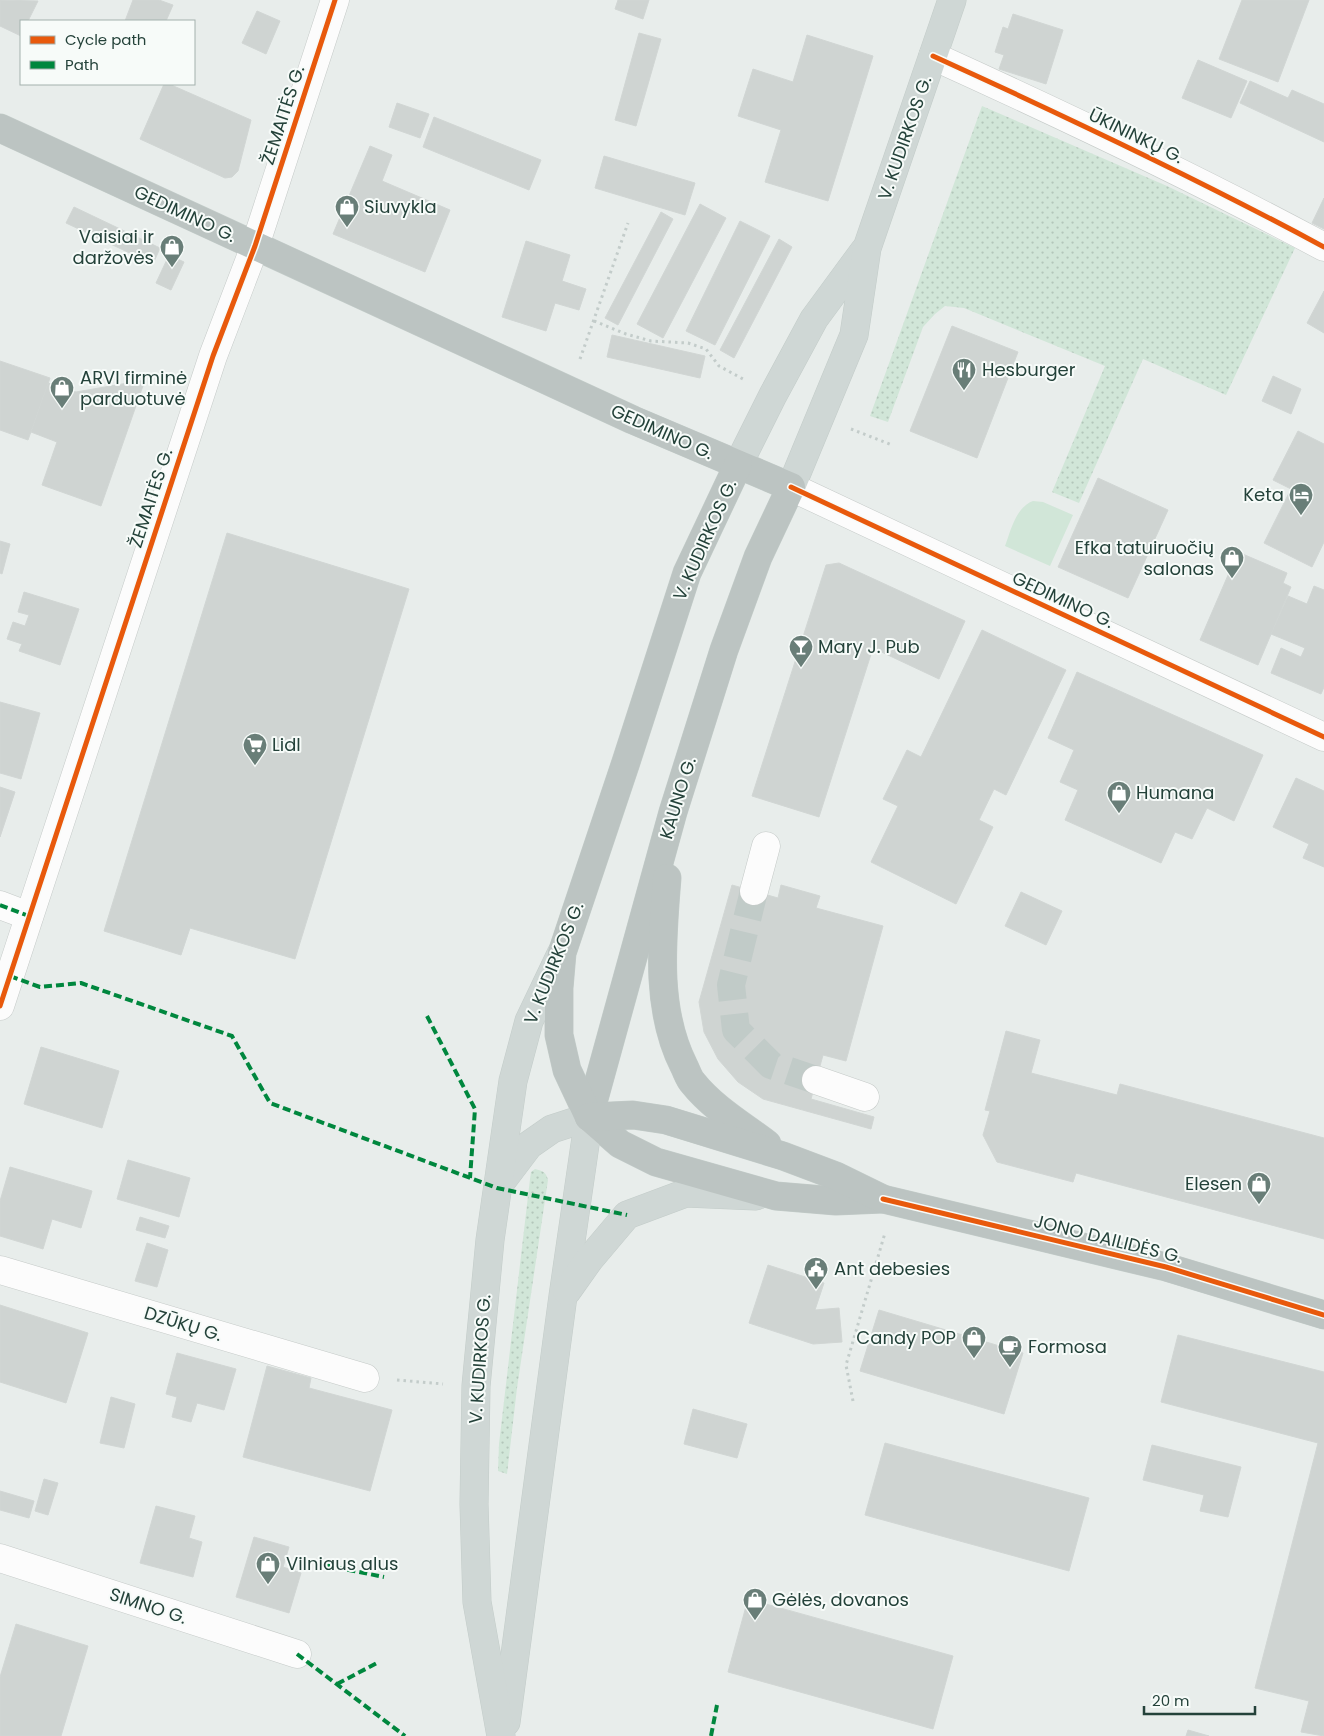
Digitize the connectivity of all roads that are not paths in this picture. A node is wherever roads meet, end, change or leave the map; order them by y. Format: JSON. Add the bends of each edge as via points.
{"nodes":[{"id":1,"x":335,"y":0,"type":"edge"},
{"id":2,"x":952,"y":0,"type":"edge"},
{"id":3,"x":933,"y":56,"type":"junction"},
{"id":4,"x":0,"y":128,"type":"edge"},
{"id":5,"x":254,"y":246,"type":"junction"},
{"id":6,"x":1324,"y":247,"type":"edge"},
{"id":7,"x":867,"y":248,"type":"junction"},
{"id":8,"x":738,"y":465,"type":"junction"},
{"id":9,"x":791,"y":488,"type":"junction"},
{"id":10,"x":1324,"y":737,"type":"edge"},
{"id":11,"x":672,"y":812,"type":"junction"},
{"id":12,"x":766,"y":846,"type":"dead end"},
{"id":13,"x":754,"y":891,"type":"tunnel mouth"},
{"id":14,"x":0,"y":905,"type":"edge"},
{"id":15,"x":29,"y":916,"type":"junction"},
{"id":16,"x":562,"y":953,"type":"junction"},
{"id":17,"x":2,"y":995,"type":"edge"},
{"id":18,"x":816,"y":1080,"type":"tunnel mouth"},
{"id":19,"x":865,"y":1097,"type":"dead end"},
{"id":20,"x":589,"y":1117,"type":"junction"},
{"id":21,"x":783,"y":1156,"type":"junction"},
{"id":22,"x":497,"y":1188,"type":"junction"},
{"id":23,"x":776,"y":1196,"type":"junction"},
{"id":24,"x":889,"y":1200,"type":"junction"},
{"id":25,"x":0,"y":1270,"type":"edge"},
{"id":26,"x":563,"y":1296,"type":"junction"},
{"id":27,"x":1324,"y":1314,"type":"edge"},
{"id":28,"x":365,"y":1378,"type":"road end"},
{"id":29,"x":0,"y":1558,"type":"edge"},
{"id":30,"x":297,"y":1654,"type":"dead end"},
{"id":31,"x":502,"y":1736,"type":"edge"}],
"edges":[{"from":1,"to":5,"type":"street","name":"ŽEMAITĖS G."},
{"from":2,"to":3,"type":"main road","name":"V. KUDIRKOS G."},
{"from":3,"to":6,"type":"street","name":"ŪKININKŲ G.","via":[[1103,134],[1238,200]]},
{"from":3,"to":7,"type":"main road","name":"V. KUDIRKOS G."},
{"from":4,"to":5,"type":"highway","name":"GEDIMINO G."},
{"from":5,"to":8,"type":"highway","name":"GEDIMINO G.","via":[[632,420]]},
{"from":5,"to":15,"type":"street","name":"ŽEMAITĖS G.","via":[[210,366]]},
{"from":7,"to":8,"type":"main road","name":"V. KUDIRKOS G.","via":[[814,319]]},
{"from":7,"to":9,"type":"main road","name":"V. KUDIRKOS G.","via":[[854,335]]},
{"from":8,"to":9,"type":"highway","name":"GEDIMINO G."},
{"from":8,"to":16,"type":"highway","name":"V. KUDIRKOS G.","via":[[687,573]]},
{"from":9,"to":10,"type":"street","name":"GEDIMINO G."},
{"from":9,"to":11,"type":"highway","name":"KAUNO G.","via":[[758,557]]},
{"from":11,"to":20,"type":"highway","name":"KAUNO G."},
{"from":11,"to":21,"type":"highway","via":[[662,942],[665,1005],[675,1048],[692,1082],[714,1105]]},
{"from":12,"to":13,"type":"street"},
{"from":14,"to":15,"type":"street"},
{"from":15,"to":17,"type":"street","name":"ŽEMAITĖS G."},
{"from":16,"to":20,"type":"highway","via":[[558,988],[559,1035],[567,1070]]},
{"from":16,"to":22,"type":"main road","name":"V. KUDIRKOS G.","via":[[529,1021],[513,1081]]},
{"from":18,"to":19,"type":"street"},
{"from":20,"to":21,"type":"highway","via":[[633,1115],[666,1120]]},
{"from":20,"to":22,"type":"main road","via":[[552,1129],[529,1145]]},
{"from":20,"to":23,"type":"highway","via":[[620,1144],[656,1162]]},
{"from":20,"to":26,"type":"main road","name":"V. KUDIRKOS G."},
{"from":21,"to":24,"type":"highway"},
{"from":22,"to":31,"type":"main road","name":"V. KUDIRKOS G.","via":[[476,1386],[474,1504],[477,1602]]},
{"from":23,"to":24,"type":"highway","via":[[836,1201]]},
{"from":23,"to":26,"type":"main road","via":[[686,1193],[627,1215]]},
{"from":24,"to":27,"type":"highway","name":"JONO DAILIDĖS G.","via":[[1166,1267]]},
{"from":25,"to":28,"type":"street","name":"DZŪKŲ G."},
{"from":26,"to":31,"type":"main road","name":"V. KUDIRKOS G."},
{"from":29,"to":30,"type":"street","name":"SIMNO G."}]}
